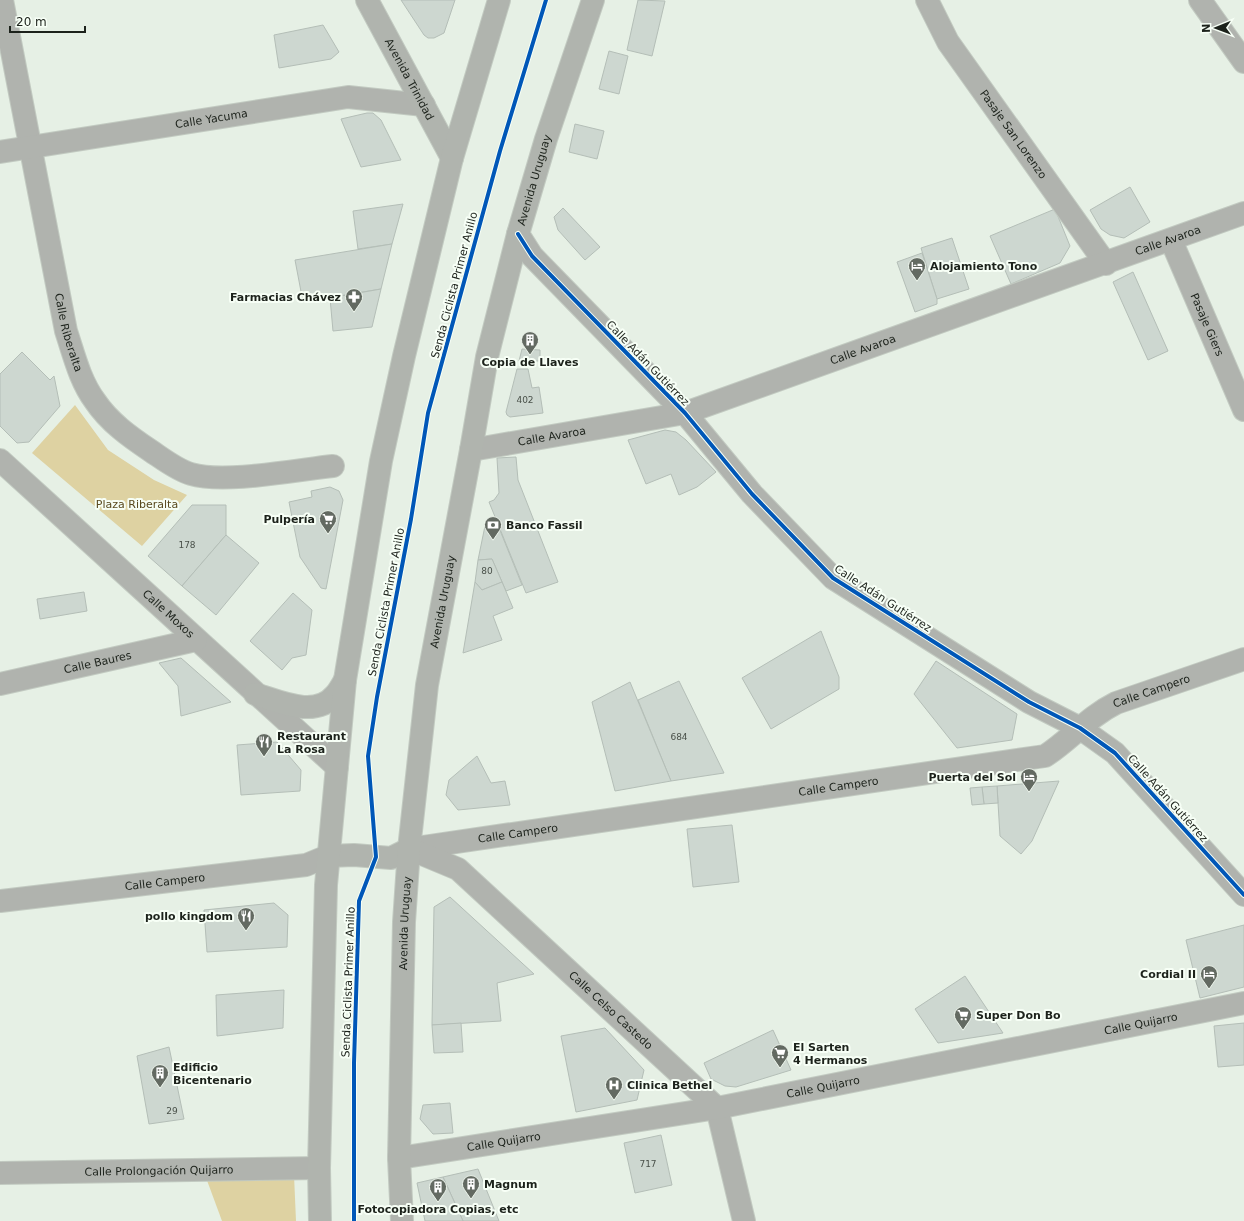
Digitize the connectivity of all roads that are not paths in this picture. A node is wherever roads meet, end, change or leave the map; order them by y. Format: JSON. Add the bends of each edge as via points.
{"nodes":[{"id":1,"x":2,"y":0,"type":"edge"},
{"id":2,"x":367,"y":0,"type":"edge"},
{"id":3,"x":499,"y":0,"type":"edge"},
{"id":4,"x":593,"y":0,"type":"edge"},
{"id":5,"x":927,"y":0,"type":"edge"},
{"id":6,"x":1200,"y":0,"type":"edge"},
{"id":7,"x":1244,"y":62,"type":"edge"},
{"id":8,"x":424,"y":105,"type":"junction"},
{"id":9,"x":30,"y":148,"type":"junction"},
{"id":10,"x":0,"y":152,"type":"edge"},
{"id":11,"x":452,"y":158,"type":"junction"},
{"id":12,"x":1244,"y":213,"type":"edge"},
{"id":13,"x":518,"y":234,"type":"junction"},
{"id":14,"x":1170,"y":240,"type":"junction"},
{"id":15,"x":1106,"y":264,"type":"junction"},
{"id":16,"x":1244,"y":410,"type":"edge"},
{"id":17,"x":685,"y":413,"type":"junction"},
{"id":18,"x":471,"y":450,"type":"junction"},
{"id":19,"x":0,"y":460,"type":"edge"},
{"id":20,"x":333,"y":466,"type":"dead end"},
{"id":21,"x":196,"y":640,"type":"junction"},
{"id":22,"x":1244,"y":659,"type":"edge"},
{"id":23,"x":345,"y":680,"type":"junction"},
{"id":24,"x":0,"y":684,"type":"edge"},
{"id":25,"x":255,"y":694,"type":"junction"},
{"id":26,"x":1080,"y":728,"type":"junction"},
{"id":27,"x":337,"y":767,"type":"junction"},
{"id":28,"x":409,"y":849,"type":"junction"},
{"id":29,"x":328,"y":856,"type":"junction"},
{"id":30,"x":1244,"y":896,"type":"edge"},
{"id":31,"x":0,"y":901,"type":"edge"},
{"id":32,"x":1244,"y":1003,"type":"edge"},
{"id":33,"x":717,"y":1108,"type":"junction"},
{"id":34,"x":399,"y":1158,"type":"junction"},
{"id":35,"x":319,"y":1168,"type":"junction"},
{"id":36,"x":0,"y":1173,"type":"edge"},
{"id":37,"x":320,"y":1221,"type":"edge"},
{"id":38,"x":402,"y":1221,"type":"edge"},
{"id":39,"x":744,"y":1221,"type":"edge"}],
"edges":[{"from":1,"to":9,"type":"street","name":"Calle Riberalta"},
{"from":2,"to":8,"type":"main road","name":"Avenida Trinidad"},
{"from":3,"to":11,"type":"main road"},
{"from":4,"to":13,"type":"main road","name":"Avenida Uruguay","via":[[546,139]]},
{"from":5,"to":15,"type":"street","name":"Pasaje San Lorenzo","via":[[948,42]]},
{"from":6,"to":7,"type":"street"},
{"from":8,"to":9,"type":"street","name":"Calle Yacuma","via":[[348,97]]},
{"from":8,"to":11,"type":"main road","name":"Avenida Trinidad"},
{"from":9,"to":10,"type":"street","name":"Calle Yacuma"},
{"from":9,"to":20,"type":"street","name":"Calle Riberalta","via":[[66,331],[80,372],[94,401],[114,423],[164,460],[191,474],[221,477]]},
{"from":11,"to":23,"type":"main road","via":[[381,461]]},
{"from":12,"to":14,"type":"street","name":"Calle Avaroa"},
{"from":13,"to":17,"type":"street","name":"Calle Adán Gutiérrez","via":[[532,256]]},
{"from":13,"to":18,"type":"main road","name":"Avenida Uruguay","via":[[486,357]]},
{"from":14,"to":15,"type":"street","name":"Calle Avaroa"},
{"from":14,"to":16,"type":"street","name":"Pasaje Giers"},
{"from":15,"to":17,"type":"street","name":"Calle Avaroa"},
{"from":17,"to":18,"type":"street","name":"Calle Avaroa"},
{"from":17,"to":26,"type":"street","name":"Calle Adán Gutiérrez","via":[[752,494],[833,578],[1029,702]]},
{"from":18,"to":28,"type":"main road","name":"Avenida Uruguay","via":[[427,685]]},
{"from":19,"to":21,"type":"street","name":"Calle Moxos"},
{"from":21,"to":24,"type":"street","name":"Calle Baures"},
{"from":21,"to":25,"type":"street","name":"Calle Moxos"},
{"from":22,"to":26,"type":"street","name":"Calle Campero","via":[[1116,703],[1098,713]]},
{"from":23,"to":25,"type":"main road","via":[[334,696],[314,707]]},
{"from":23,"to":27,"type":"main road"},
{"from":25,"to":27,"type":"street","name":"Calle Moxos"},
{"from":26,"to":28,"type":"street","name":"Calle Campero","via":[[1045,756]]},
{"from":26,"to":30,"type":"street","name":"Calle Adán Gutiérrez","via":[[1115,753]]},
{"from":27,"to":29,"type":"main road"},
{"from":28,"to":29,"type":"main road","via":[[391,858]]},
{"from":28,"to":33,"type":"street","name":"Calle Celso Castedo","via":[[458,869]]},
{"from":28,"to":34,"type":"main road","name":"Avenida Uruguay","via":[[404,922]]},
{"from":29,"to":31,"type":"street","name":"Calle Campero","via":[[306,865]]},
{"from":29,"to":35,"type":"main road"},
{"from":32,"to":33,"type":"street","name":"Calle Quijarro"},
{"from":33,"to":34,"type":"street","name":"Calle Quijarro"},
{"from":33,"to":39,"type":"street"},
{"from":34,"to":38,"type":"main road","name":"Avenida Uruguay"},
{"from":35,"to":36,"type":"street","name":"Calle Prolongación Quijarro"},
{"from":35,"to":37,"type":"main road"}]}
